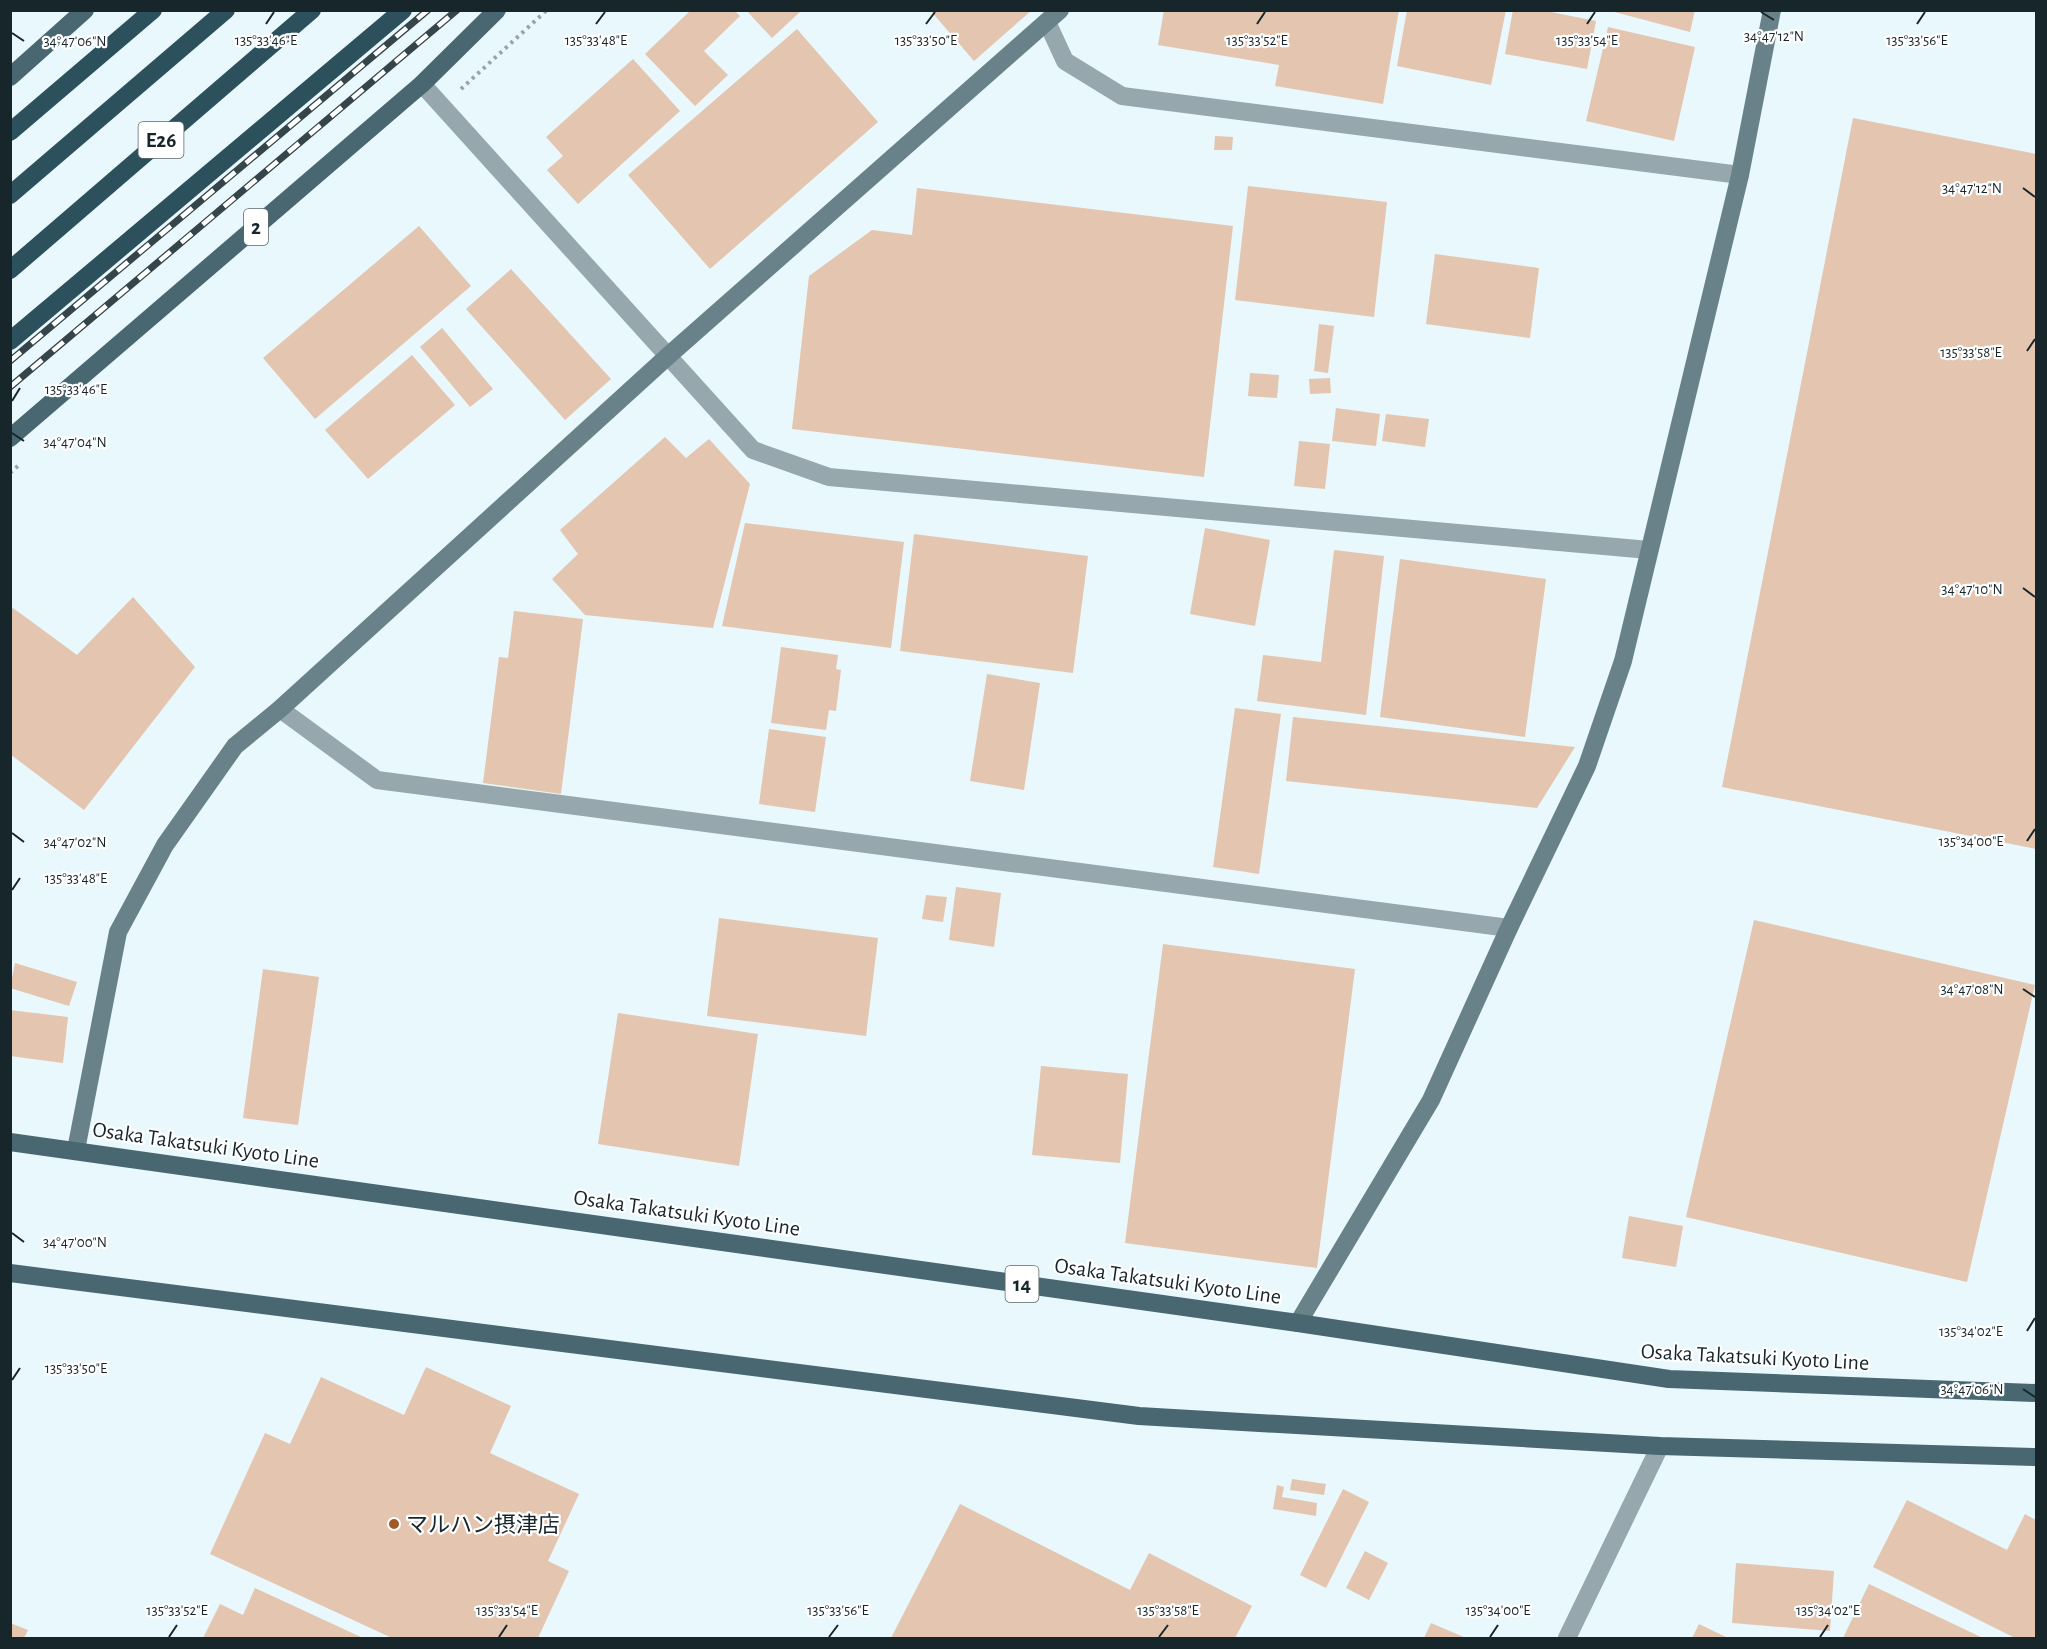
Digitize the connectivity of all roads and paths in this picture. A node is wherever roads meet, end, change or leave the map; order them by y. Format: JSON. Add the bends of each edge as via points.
{"nodes":[{"id":1,"x":85,"y":10,"type":"edge"},
{"id":2,"x":153,"y":10,"type":"edge"},
{"id":3,"x":226,"y":10,"type":"edge"},
{"id":4,"x":312,"y":10,"type":"edge"},
{"id":5,"x":403,"y":10,"type":"edge"},
{"id":6,"x":497,"y":10,"type":"edge"},
{"id":7,"x":1772,"y":10,"type":"edge"},
{"id":8,"x":1054,"y":16,"type":"edge"},
{"id":9,"x":10,"y":77,"type":"edge"},
{"id":10,"x":422,"y":84,"type":"junction"},
{"id":11,"x":10,"y":132,"type":"edge"},
{"id":12,"x":1740,"y":174,"type":"junction"},
{"id":13,"x":10,"y":195,"type":"edge"},
{"id":14,"x":10,"y":270,"type":"edge"},
{"id":15,"x":10,"y":341,"type":"edge"},
{"id":16,"x":668,"y":356,"type":"junction"},
{"id":17,"x":10,"y":438,"type":"edge"},
{"id":18,"x":1649,"y":550,"type":"junction"},
{"id":19,"x":280,"y":709,"type":"junction"},
{"id":20,"x":1509,"y":928,"type":"junction"},
{"id":21,"x":10,"y":1142,"type":"edge"},
{"id":22,"x":76,"y":1150,"type":"junction"},
{"id":23,"x":10,"y":1273,"type":"edge"},
{"id":24,"x":1298,"y":1323,"type":"junction"},
{"id":25,"x":2037,"y":1393,"type":"edge"},
{"id":26,"x":1660,"y":1446,"type":"junction"},
{"id":27,"x":2037,"y":1457,"type":"edge"},
{"id":28,"x":1567,"y":1638,"type":"edge"}],
"edges":[{"from":1,"to":9,"type":"main road"},
{"from":2,"to":11,"type":"highway"},
{"from":3,"to":13,"type":"highway","number":"E26"},
{"from":4,"to":14,"type":"highway","number":"E26"},
{"from":5,"to":15,"type":"highway"},
{"from":6,"to":10,"type":"main road","number":"2"},
{"from":7,"to":12,"type":"street"},
{"from":8,"to":12,"type":"street","via":[[1065,61],[1122,96]]},
{"from":8,"to":16,"type":"street"},
{"from":10,"to":16,"type":"street"},
{"from":10,"to":17,"type":"main road","number":"2"},
{"from":12,"to":18,"type":"street"},
{"from":16,"to":18,"type":"street","via":[[753,450],[829,477]]},
{"from":16,"to":19,"type":"street"},
{"from":18,"to":20,"type":"street","via":[[1623,661],[1587,766]]},
{"from":19,"to":20,"type":"street","via":[[377,780]]},
{"from":19,"to":22,"type":"street","via":[[234,746],[165,845],[118,932]]},
{"from":20,"to":24,"type":"street","via":[[1431,1100]]},
{"from":21,"to":22,"type":"main road","name":"Osaka Takatsuki Kyoto Line","number":"14"},
{"from":22,"to":24,"type":"main road","name":"Osaka Takatsuki Kyoto Line","number":"14"},
{"from":23,"to":26,"type":"main road","via":[[1139,1416]]},
{"from":24,"to":25,"type":"main road","name":"Osaka Takatsuki Kyoto Line","number":"14","via":[[1669,1379]]},
{"from":26,"to":27,"type":"main road"},
{"from":26,"to":28,"type":"street"}]}
